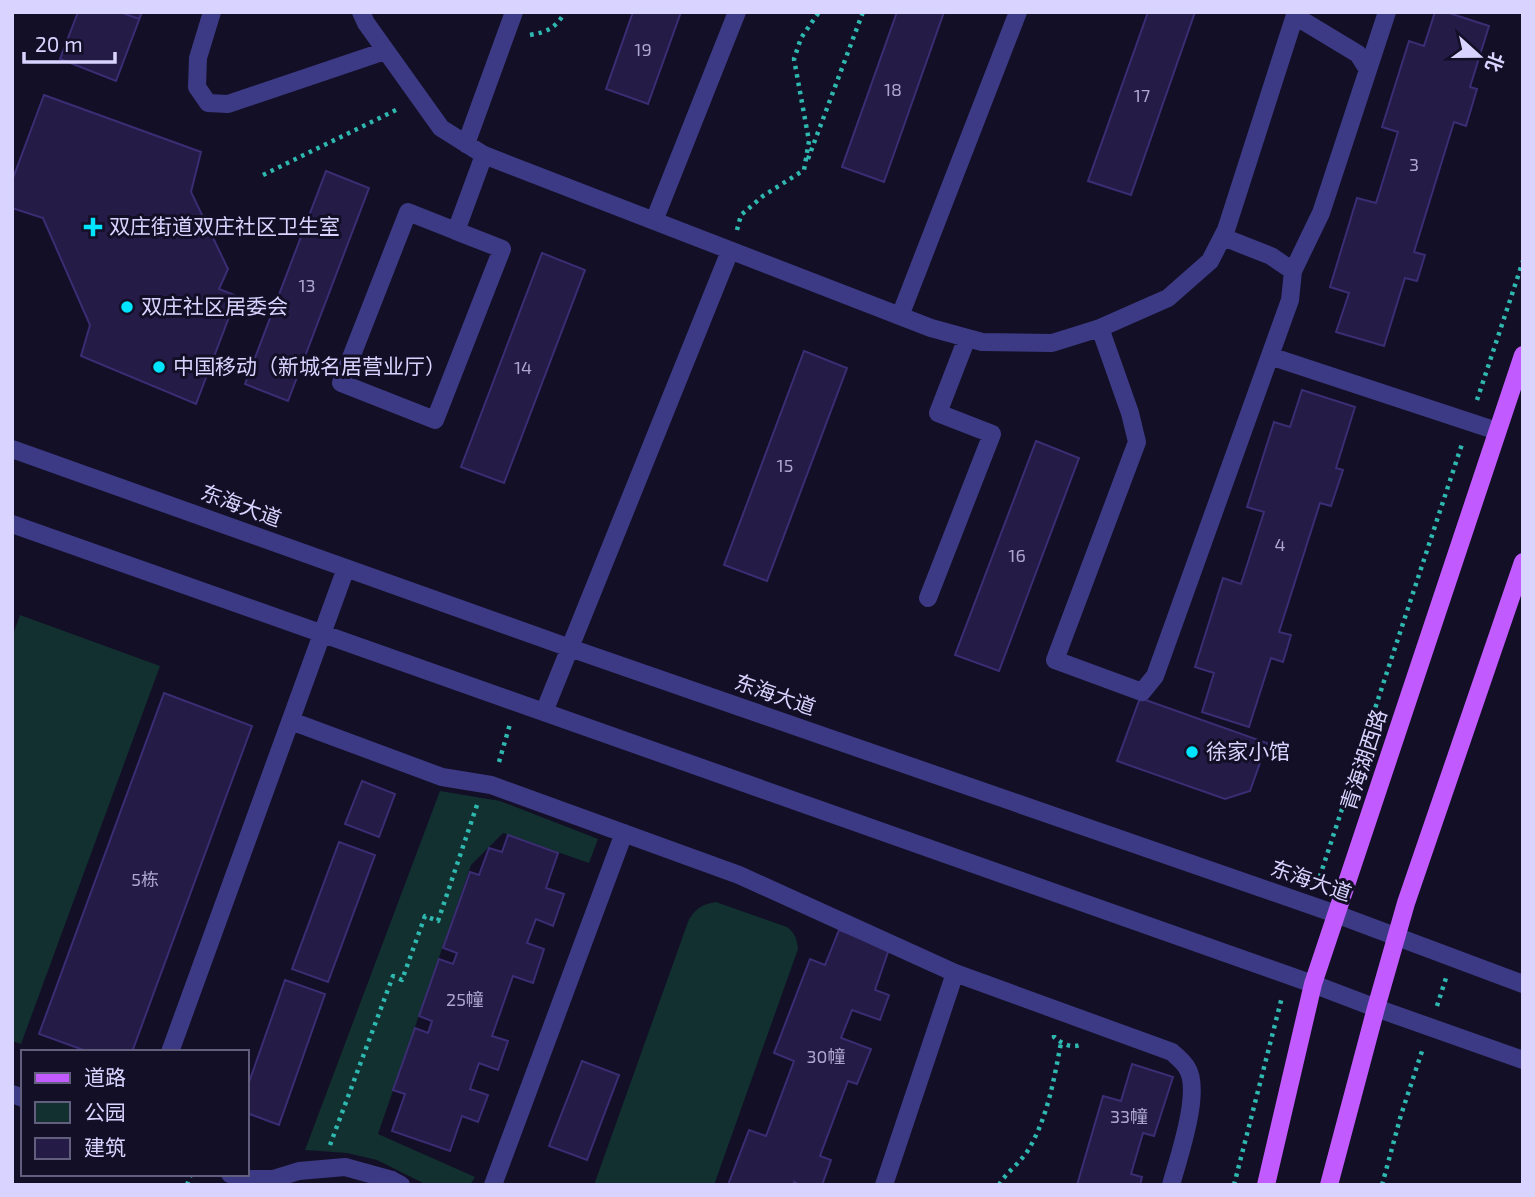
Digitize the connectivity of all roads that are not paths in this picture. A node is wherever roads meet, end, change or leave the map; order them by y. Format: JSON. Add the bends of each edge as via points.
{"nodes":[{"id":1,"x":212,"y":12,"type":"edge"},
{"id":2,"x":361,"y":12,"type":"edge"},
{"id":3,"x":514,"y":12,"type":"edge"},
{"id":4,"x":737,"y":12,"type":"edge"},
{"id":5,"x":1018,"y":12,"type":"edge"},
{"id":6,"x":1387,"y":12,"type":"edge"},
{"id":7,"x":1296,"y":14,"type":"edge"},
{"id":8,"x":385,"y":51,"type":"junction"},
{"id":9,"x":1368,"y":70,"type":"junction"},
{"id":10,"x":466,"y":144,"type":"junction"},
{"id":11,"x":484,"y":155,"type":"junction"},
{"id":12,"x":654,"y":221,"type":"junction"},
{"id":13,"x":456,"y":231,"type":"junction"},
{"id":14,"x":1223,"y":237,"type":"junction"},
{"id":15,"x":730,"y":251,"type":"junction"},
{"id":16,"x":1293,"y":271,"type":"junction"},
{"id":17,"x":900,"y":317,"type":"junction"},
{"id":18,"x":1100,"y":328,"type":"junction"},
{"id":19,"x":967,"y":338,"type":"junction"},
{"id":20,"x":1523,"y":355,"type":"edge"},
{"id":21,"x":1270,"y":356,"type":"junction"},
{"id":22,"x":1497,"y":431,"type":"junction"},
{"id":23,"x":12,"y":449,"type":"edge"},
{"id":24,"x":12,"y":524,"type":"edge"},
{"id":25,"x":1523,"y":562,"type":"edge"},
{"id":26,"x":346,"y":568,"type":"junction"},
{"id":27,"x":928,"y":598,"type":"dead end"},
{"id":28,"x":322,"y":634,"type":"junction"},
{"id":29,"x":570,"y":648,"type":"junction"},
{"id":30,"x":544,"y":712,"type":"junction"},
{"id":31,"x":291,"y":721,"type":"junction"},
{"id":32,"x":624,"y":833,"type":"junction"},
{"id":33,"x":1336,"y":914,"type":"junction"},
{"id":34,"x":1396,"y":937,"type":"junction"},
{"id":35,"x":956,"y":973,"type":"junction"},
{"id":36,"x":1313,"y":984,"type":"junction"},
{"id":37,"x":1523,"y":984,"type":"edge"},
{"id":38,"x":1376,"y":1008,"type":"junction"},
{"id":39,"x":171,"y":1050,"type":"edge"},
{"id":40,"x":1523,"y":1060,"type":"edge"},
{"id":41,"x":236,"y":1176,"type":"edge"},
{"id":42,"x":401,"y":1185,"type":"edge"},
{"id":43,"x":493,"y":1185,"type":"edge"},
{"id":44,"x":884,"y":1185,"type":"edge"},
{"id":45,"x":1171,"y":1185,"type":"edge"},
{"id":46,"x":1266,"y":1185,"type":"edge"},
{"id":47,"x":1329,"y":1185,"type":"edge"}],
"edges":[{"from":1,"to":8,"type":"street","via":[[198,58],[197,87],[208,103],[228,104]]},
{"from":2,"to":8,"type":"street"},
{"from":3,"to":10,"type":"street"},
{"from":4,"to":12,"type":"street"},
{"from":5,"to":17,"type":"street"},
{"from":6,"to":9,"type":"street"},
{"from":7,"to":9,"type":"street","via":[[1358,54]]},
{"from":7,"to":14,"type":"street"},
{"from":8,"to":10,"type":"street","via":[[441,128]]},
{"from":9,"to":16,"type":"street","via":[[1321,213]]},
{"from":10,"to":11,"type":"street"},
{"from":11,"to":12,"type":"street"},
{"from":11,"to":13,"type":"street"},
{"from":12,"to":15,"type":"street"},
{"from":13,"to":13,"type":"street","via":[[502,249],[435,420],[341,383],[408,212]]},
{"from":14,"to":16,"type":"street","via":[[1271,256]]},
{"from":14,"to":18,"type":"street","via":[[1210,261],[1168,298]]},
{"from":15,"to":17,"type":"street"},
{"from":15,"to":29,"type":"street"},
{"from":16,"to":21,"type":"street","via":[[1290,300]]},
{"from":17,"to":19,"type":"street"},
{"from":18,"to":19,"type":"street","via":[[1052,343]]},
{"from":18,"to":21,"type":"street","via":[[1137,442],[1055,660],[1142,692],[1155,676]]},
{"from":19,"to":27,"type":"street","via":[[938,413],[992,434]]},
{"from":20,"to":22,"type":"main road","name":"青海湖西路"},
{"from":21,"to":22,"type":"street"},
{"from":22,"to":33,"type":"main road","name":"青海湖西路"},
{"from":23,"to":26,"type":"street","name":"东海大道"},
{"from":24,"to":28,"type":"street"},
{"from":25,"to":34,"type":"main road"},
{"from":26,"to":28,"type":"street"},
{"from":26,"to":29,"type":"street","name":"东海大道"},
{"from":28,"to":30,"type":"street"},
{"from":28,"to":31,"type":"street"},
{"from":29,"to":30,"type":"street"},
{"from":29,"to":33,"type":"street","name":"东海大道"},
{"from":30,"to":36,"type":"street"},
{"from":31,"to":32,"type":"street","via":[[442,777],[490,785]]},
{"from":31,"to":39,"type":"street"},
{"from":32,"to":35,"type":"street","via":[[739,875]]},
{"from":32,"to":43,"type":"street"},
{"from":33,"to":34,"type":"street","name":"东海大道"},
{"from":33,"to":36,"type":"main road","name":"青海湖西路"},
{"from":34,"to":37,"type":"street","name":"东海大道"},
{"from":34,"to":38,"type":"main road"},
{"from":35,"to":44,"type":"street"},
{"from":35,"to":45,"type":"street","via":[[1172,1052],[1189,1069],[1192,1088]]},
{"from":36,"to":38,"type":"street"},
{"from":36,"to":46,"type":"main road","name":"青海湖西路"},
{"from":38,"to":40,"type":"street"},
{"from":38,"to":47,"type":"main road"},
{"from":41,"to":42,"type":"street","via":[[273,1179],[299,1171],[345,1167]]}]}
